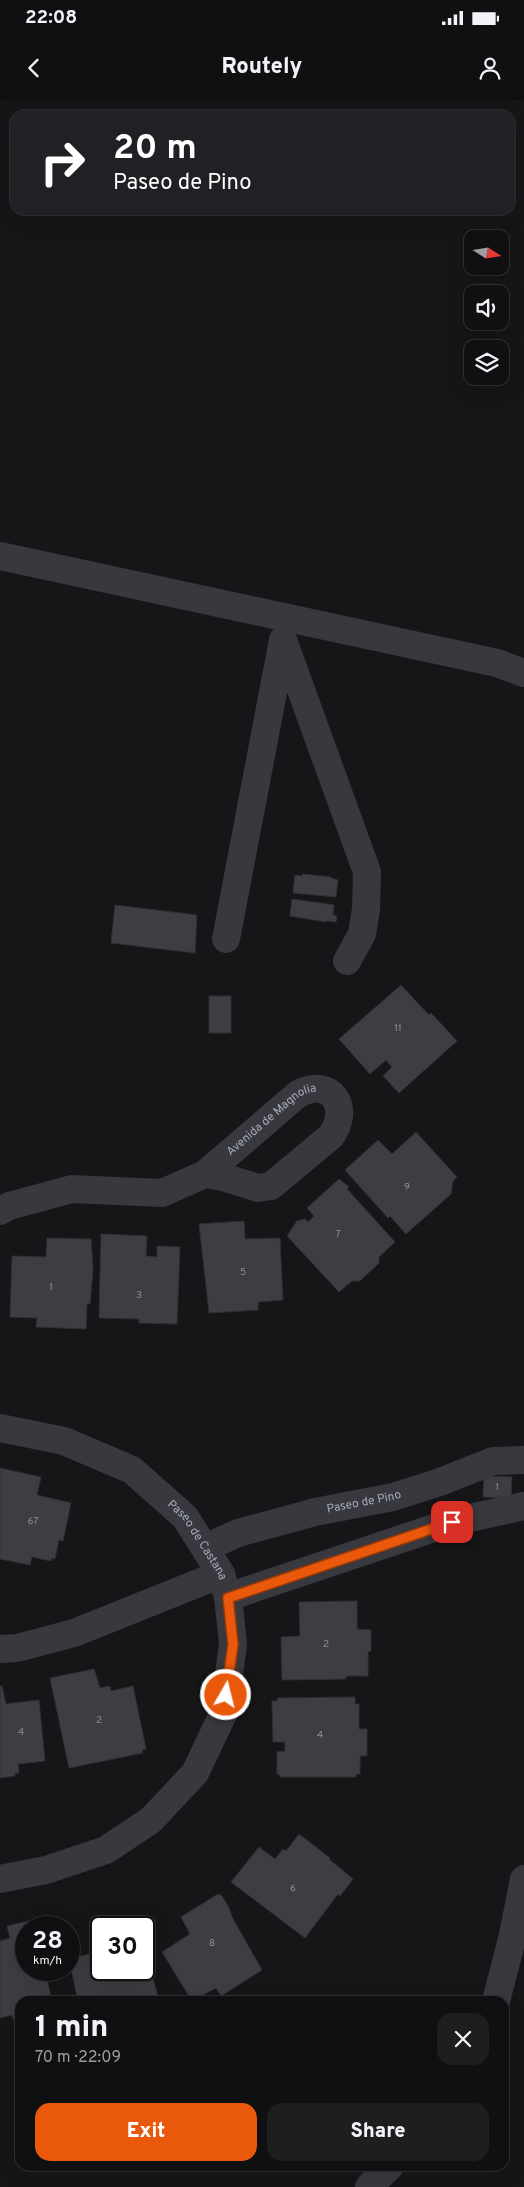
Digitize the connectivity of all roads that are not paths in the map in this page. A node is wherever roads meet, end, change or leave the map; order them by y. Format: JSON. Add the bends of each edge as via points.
{"nodes":[{"id":1,"x":0,"y":556,"type":"edge"},
{"id":2,"x":285,"y":629,"type":"junction"},
{"id":3,"x":524,"y":673,"type":"edge"},
{"id":4,"x":226,"y":939,"type":"dead end"},
{"id":5,"x":346,"y":961,"type":"dead end"},
{"id":6,"x":205,"y":1174,"type":"junction"},
{"id":7,"x":0,"y":1211,"type":"edge"},
{"id":8,"x":0,"y":1428,"type":"edge"},
{"id":9,"x":524,"y":1460,"type":"edge"},
{"id":10,"x":524,"y":1506,"type":"edge"},
{"id":11,"x":205,"y":1548,"type":"junction"},
{"id":12,"x":225,"y":1586,"type":"junction"},
{"id":13,"x":0,"y":1649,"type":"edge"},
{"id":14,"x":0,"y":1879,"type":"edge"},
{"id":15,"x":524,"y":1879,"type":"edge"},
{"id":16,"x":497,"y":1996,"type":"edge"},
{"id":17,"x":385,"y":2171,"type":"edge"},
{"id":18,"x":369,"y":2187,"type":"edge"}],
"edges":[{"from":1,"to":2,"type":"street"},
{"from":2,"to":3,"type":"street","via":[[498,664]]},
{"from":2,"to":4,"type":"street"},
{"from":2,"to":5,"type":"street","via":[[367,872],[362,934]]},
{"from":6,"to":6,"type":"street","name":"Avenida de Magnolia","via":[[258,1188],[271,1186],[338,1126],[340,1116],[336,1097],[318,1088],[298,1094]]},
{"from":6,"to":7,"type":"street","name":"Avenida de Magnolia","via":[[162,1193],[72,1189]]},
{"from":8,"to":11,"type":"street","name":"Paseo de Castana","via":[[64,1442],[132,1470],[185,1517]]},
{"from":9,"to":11,"type":"street","name":"Paseo de Pino","via":[[493,1461],[392,1497],[314,1512],[248,1530]]},
{"from":10,"to":12,"type":"street","via":[[452,1522]]},
{"from":11,"to":12,"type":"street","name":"Paseo de Castana"},
{"from":12,"to":13,"type":"street","via":[[74,1633],[17,1648]]},
{"from":12,"to":14,"type":"street","name":"Paseo de Castana","via":[[233,1644],[224,1712],[196,1773],[151,1820],[106,1850],[46,1870]]},
{"from":15,"to":16,"type":"street"},
{"from":17,"to":18,"type":"street"}]}
